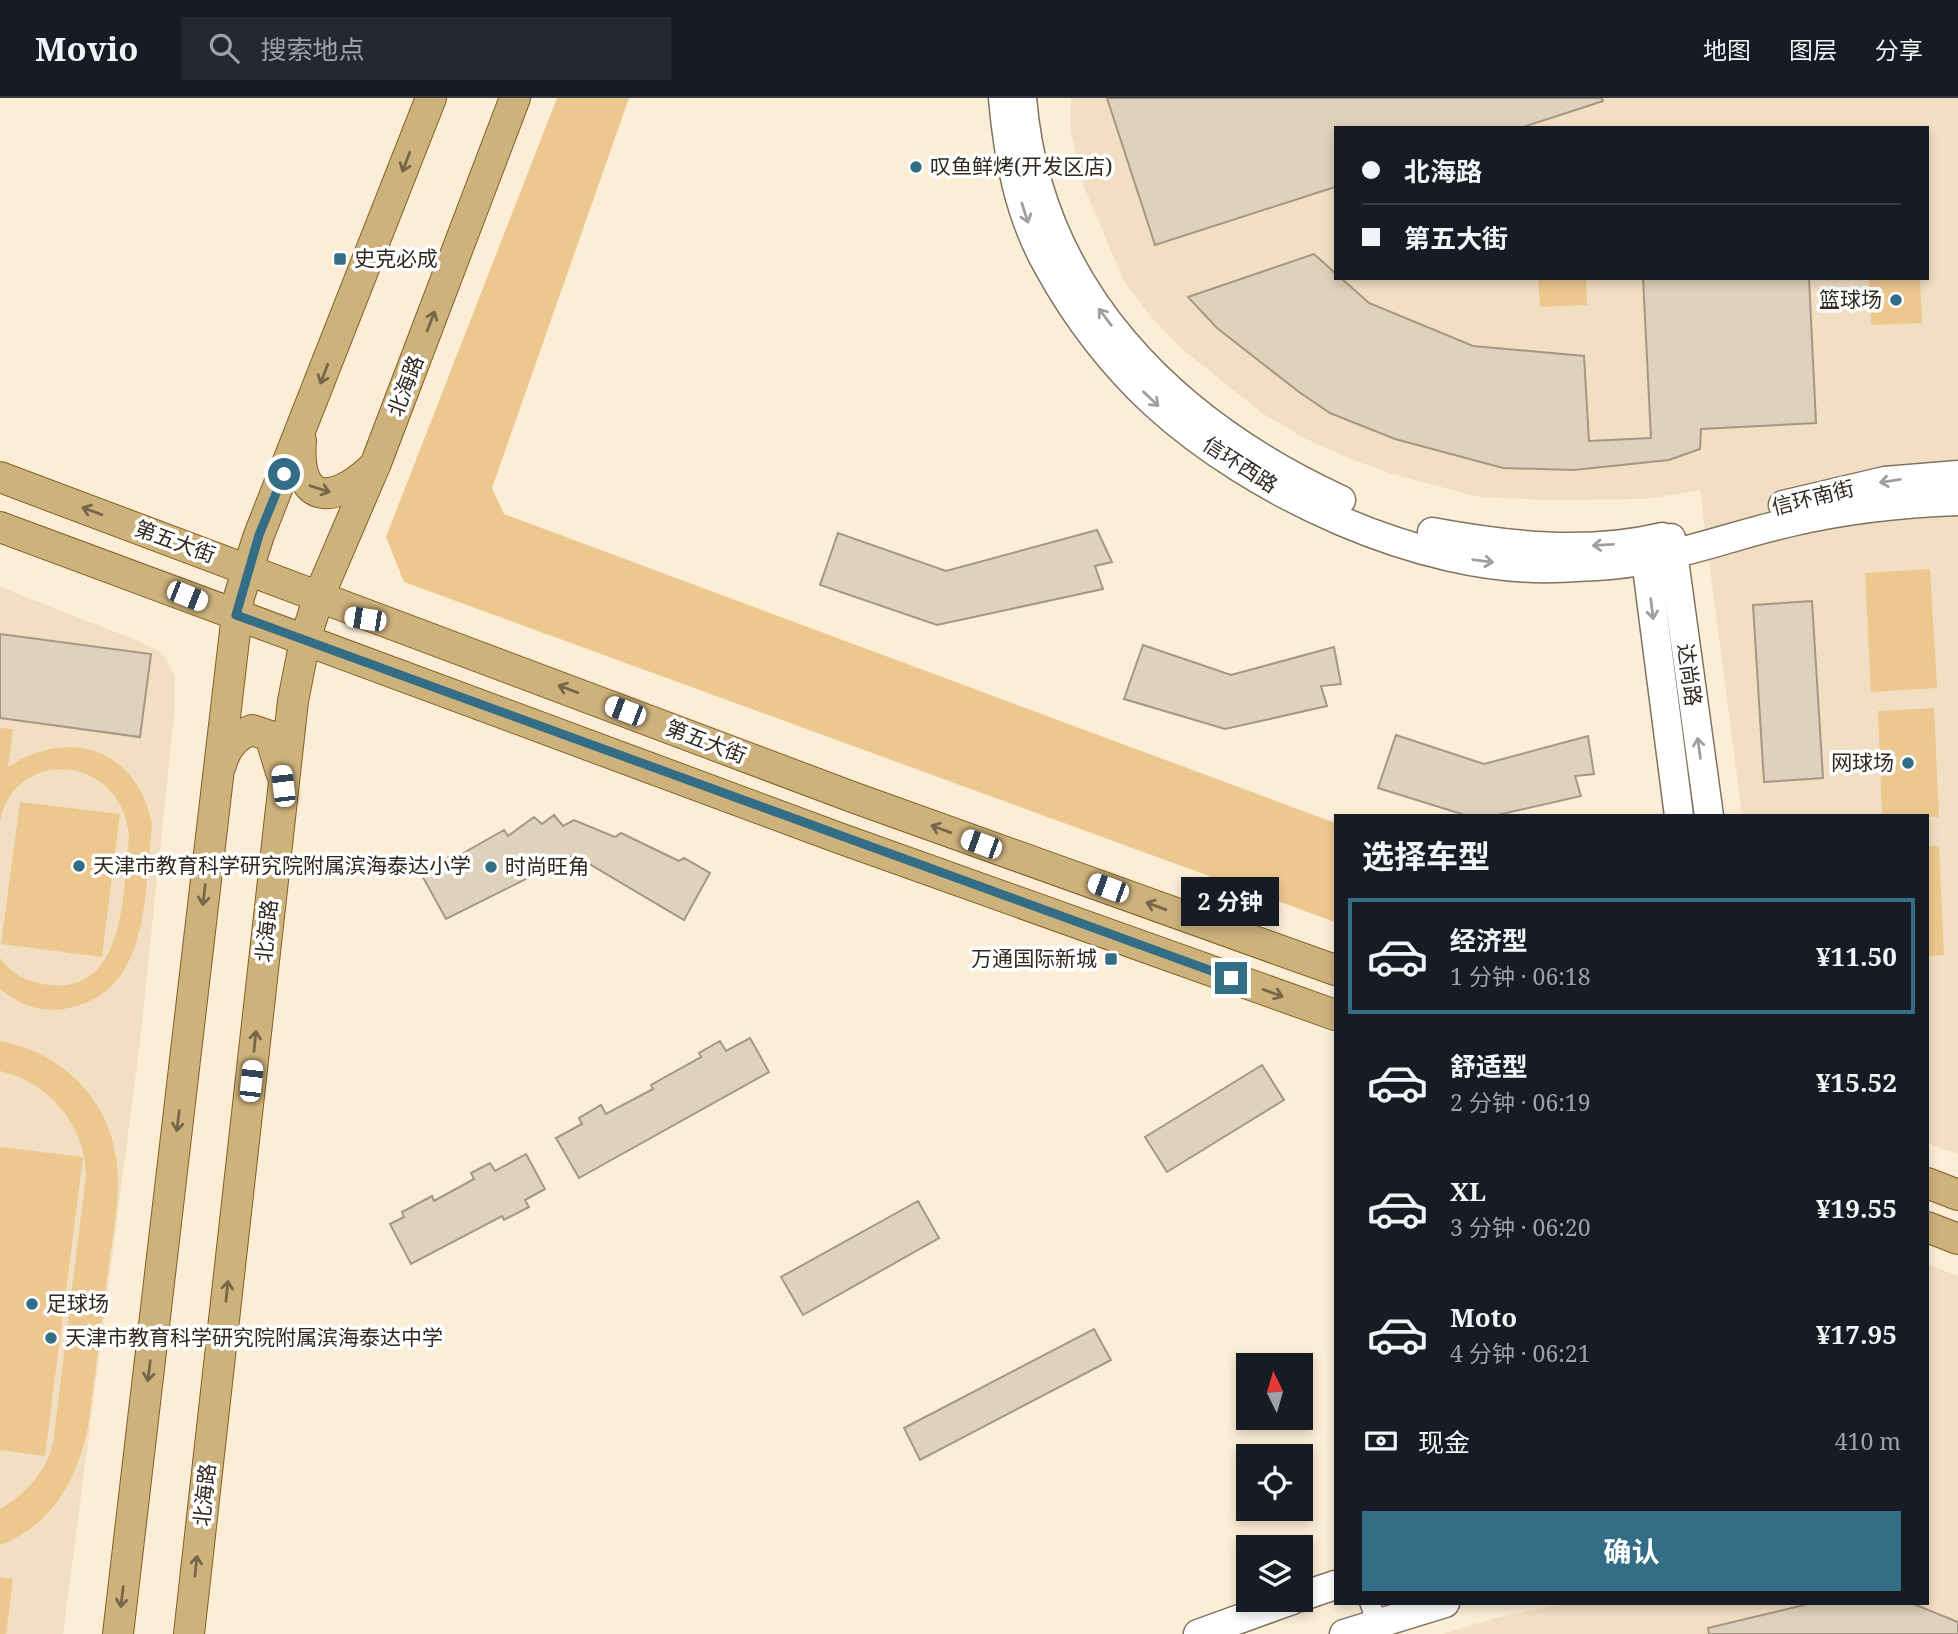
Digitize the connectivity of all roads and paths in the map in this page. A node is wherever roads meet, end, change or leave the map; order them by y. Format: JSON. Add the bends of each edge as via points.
{"nodes":[{"id":1,"x":431,"y":98,"type":"edge"},
{"id":2,"x":515,"y":98,"type":"edge"},
{"id":3,"x":1003,"y":98,"type":"edge"},
{"id":4,"x":1022,"y":98,"type":"edge"},
{"id":5,"x":301,"y":434,"type":"junction"},
{"id":6,"x":376,"y":463,"type":"junction"},
{"id":7,"x":1958,"y":475,"type":"edge"},
{"id":8,"x":0,"y":477,"type":"edge"},
{"id":9,"x":276,"y":495,"type":"junction"},
{"id":10,"x":1958,"y":501,"type":"edge"},
{"id":11,"x":351,"y":521,"type":"junction"},
{"id":12,"x":0,"y":527,"type":"edge"},
{"id":13,"x":179,"y":543,"type":"junction"},
{"id":14,"x":1658,"y":548,"type":"junction"},
{"id":15,"x":292,"y":585,"type":"junction"},
{"id":16,"x":162,"y":586,"type":"junction"},
{"id":17,"x":244,"y":592,"type":"junction"},
{"id":18,"x":294,"y":622,"type":"junction"},
{"id":19,"x":380,"y":668,"type":"junction"},
{"id":20,"x":228,"y":691,"type":"junction"},
{"id":21,"x":293,"y":701,"type":"junction"},
{"id":22,"x":217,"y":778,"type":"junction"},
{"id":23,"x":283,"y":786,"type":"junction"},
{"id":24,"x":1679,"y":814,"type":"edge"},
{"id":25,"x":1709,"y":814,"type":"edge"},
{"id":26,"x":1334,"y":970,"type":"edge"},
{"id":27,"x":1334,"y":1015,"type":"edge"},
{"id":28,"x":1929,"y":1184,"type":"edge"},
{"id":29,"x":1958,"y":1195,"type":"edge"},
{"id":30,"x":1929,"y":1228,"type":"edge"},
{"id":31,"x":1958,"y":1239,"type":"edge"},
{"id":32,"x":1334,"y":1585,"type":"edge"},
{"id":33,"x":1313,"y":1593,"type":"edge"},
{"id":34,"x":1431,"y":1605,"type":"edge"},
{"id":35,"x":1265,"y":1612,"type":"edge"},
{"id":36,"x":1374,"y":1613,"type":"edge"},
{"id":37,"x":1230,"y":1628,"type":"edge"},
{"id":38,"x":118,"y":1634,"type":"edge"},
{"id":39,"x":189,"y":1634,"type":"edge"},
{"id":40,"x":1198,"y":1634,"type":"edge"},
{"id":41,"x":1344,"y":1634,"type":"edge"}],
"edges":[{"from":1,"to":5,"type":"main road","one_way":true},
{"from":6,"to":2,"type":"main road","name":"北海路","one_way":true},
{"from":3,"to":14,"type":"street","name":"信环西路","one_way":true,"via":[[1020,197],[1060,286],[1100,345],[1155,404],[1261,481],[1355,527],[1481,562],[1550,568]]},
{"from":14,"to":4,"type":"street","name":"信环西路","one_way":true,"via":[[1504,545],[1431,532],[1318,490],[1234,439],[1157,378],[1106,320],[1072,268],[1041,200]]},
{"from":5,"to":6,"type":"main road","one_way":true,"via":[[299,466],[304,482],[316,490],[336,494],[356,483]]},
{"from":5,"to":9,"type":"main road"},
{"from":6,"to":11,"type":"main road","name":"北海路"},
{"from":7,"to":14,"type":"street","name":"信环南街","one_way":true,"via":[[1885,481]]},
{"from":13,"to":8,"type":"main road","name":"第五大街","one_way":true},
{"from":9,"to":13,"type":"main road","via":[[254,526],[234,542],[207,548]]},
{"from":9,"to":17,"type":"main road"},
{"from":10,"to":14,"type":"street","name":"信环南街","via":[[1905,503],[1814,517]]},
{"from":11,"to":15,"type":"main road","via":[[329,555]]},
{"from":11,"to":18,"type":"main road","name":"北海路"},
{"from":12,"to":16,"type":"main road","name":"第五大街"},
{"from":13,"to":17,"type":"main road","name":"第五大街"},
{"from":14,"to":24,"type":"street","name":"达尚路","one_way":true},
{"from":25,"to":14,"type":"street","name":"达尚路","one_way":true},
{"from":15,"to":17,"type":"main road","name":"第五大街"},
{"from":15,"to":18,"type":"main road","name":"第五大街"},
{"from":16,"to":17,"type":"main road","name":"第五大街"},
{"from":16,"to":20,"type":"main road","via":[[190,603],[205,620],[223,664]]},
{"from":17,"to":18,"type":"main road","name":"第五大街"},
{"from":17,"to":20,"type":"main road"},
{"from":18,"to":19,"type":"main road","name":"第五大街"},
{"from":18,"to":20,"type":"main road","name":"北海路","via":[[244,649]]},
{"from":18,"to":21,"type":"main road","name":"北海路"},
{"from":26,"to":18,"type":"main road","name":"第五大街","one_way":true,"via":[[855,798],[395,624]]},
{"from":19,"to":21,"type":"main road","via":[[351,663],[320,667],[306,677]]},
{"from":19,"to":27,"type":"main road","name":"第五大街","one_way":true},
{"from":20,"to":22,"type":"main road"},
{"from":21,"to":23,"type":"main road","name":"北海路"},
{"from":22,"to":23,"type":"main road","via":[[232,743],[252,730],[270,736]]},
{"from":22,"to":38,"type":"main road","one_way":true},
{"from":39,"to":23,"type":"main road","name":"北海路","one_way":true},
{"from":28,"to":29,"type":"main road"},
{"from":30,"to":31,"type":"main road"},
{"from":32,"to":33,"type":"street"},
{"from":34,"to":36,"type":"street"},
{"from":35,"to":37,"type":"street"},
{"from":36,"to":41,"type":"street"},
{"from":37,"to":40,"type":"street"}]}
